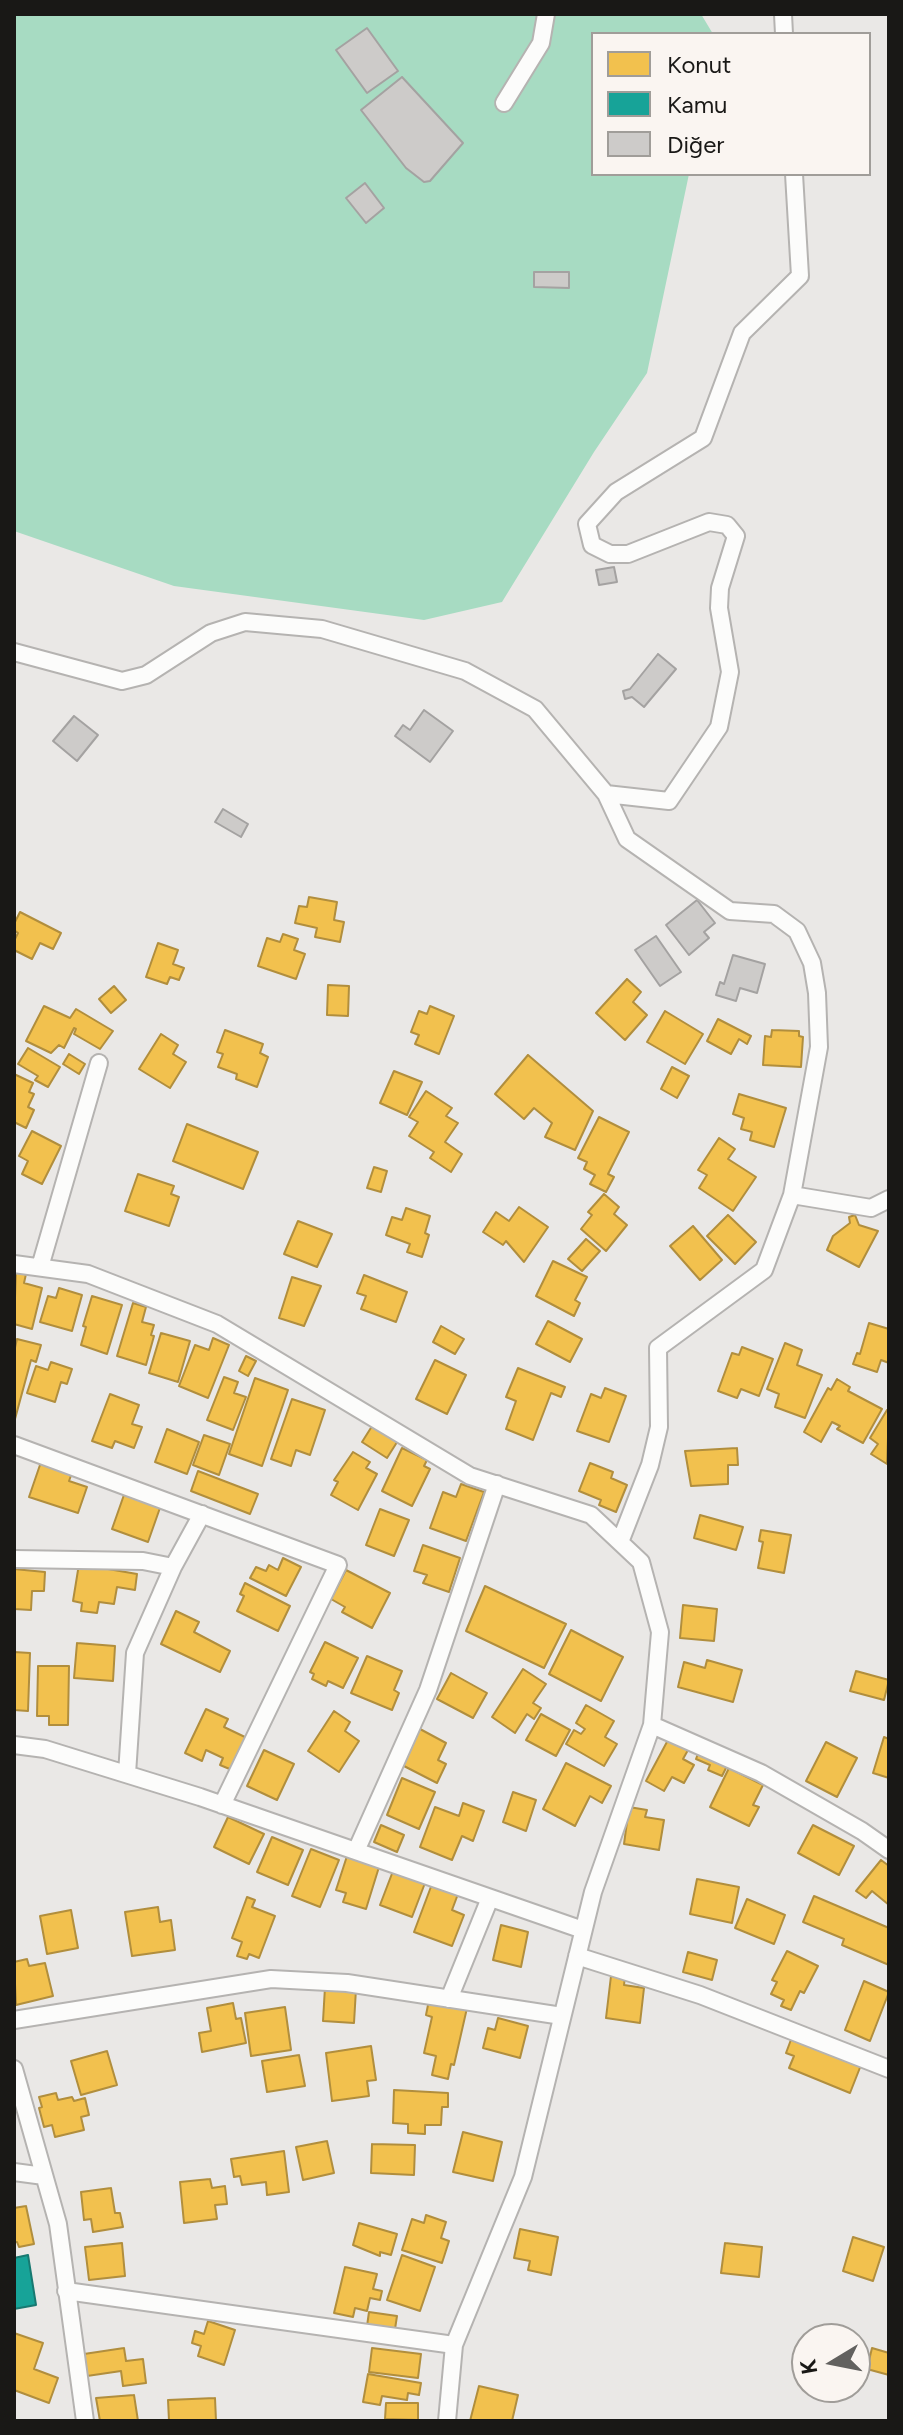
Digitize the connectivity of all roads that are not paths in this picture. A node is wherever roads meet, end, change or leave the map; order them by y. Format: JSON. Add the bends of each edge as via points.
{"nodes":[{"id":1,"x":546,"y":14,"type":"edge"},
{"id":2,"x":504,"y":103,"type":"dead end"},
{"id":3,"x":794,"y":176,"type":"edge"},
{"id":4,"x":14,"y":652,"type":"edge"},
{"id":5,"x":606,"y":794,"type":"junction"},
{"id":6,"x":99,"y":1063,"type":"dead end"},
{"id":7,"x":792,"y":1195,"type":"junction"},
{"id":8,"x":889,"y":1199,"type":"edge"},
{"id":9,"x":14,"y":1264,"type":"edge"},
{"id":10,"x":40,"y":1267,"type":"junction"},
{"id":11,"x":14,"y":1445,"type":"edge"},
{"id":12,"x":497,"y":1484,"type":"junction"},
{"id":13,"x":202,"y":1514,"type":"junction"},
{"id":14,"x":620,"y":1542,"type":"junction"},
{"id":15,"x":14,"y":1559,"type":"edge"},
{"id":16,"x":173,"y":1567,"type":"junction"},
{"id":17,"x":652,"y":1725,"type":"junction"},
{"id":18,"x":14,"y":1745,"type":"edge"},
{"id":19,"x":127,"y":1774,"type":"junction"},
{"id":20,"x":222,"y":1805,"type":"junction"},
{"id":21,"x":889,"y":1850,"type":"edge"},
{"id":22,"x":356,"y":1851,"type":"junction"},
{"id":23,"x":490,"y":1898,"type":"junction"},
{"id":24,"x":583,"y":1930,"type":"junction"},
{"id":25,"x":577,"y":1956,"type":"junction"},
{"id":26,"x":449,"y":1999,"type":"junction"},
{"id":27,"x":562,"y":2016,"type":"junction"},
{"id":28,"x":14,"y":2020,"type":"edge"},
{"id":29,"x":14,"y":2069,"type":"edge"},
{"id":30,"x":889,"y":2069,"type":"edge"},
{"id":31,"x":14,"y":2172,"type":"edge"},
{"id":32,"x":44,"y":2176,"type":"junction"},
{"id":33,"x":66,"y":2291,"type":"junction"},
{"id":34,"x":454,"y":2345,"type":"junction"},
{"id":35,"x":85,"y":2421,"type":"edge"},
{"id":36,"x":447,"y":2421,"type":"edge"}],
"edges":[{"from":1,"to":2,"type":"street","via":[[541,43]]},
{"from":3,"to":5,"type":"street","via":[[800,276],[742,333],[703,438],[616,492],[587,524],[592,545],[610,554],[628,554],[709,522],[727,525],[736,536],[720,588],[730,672],[719,727],[669,801]]},
{"from":4,"to":5,"type":"street","via":[[122,681],[146,675],[211,633],[245,622],[322,629],[465,671],[535,709]]},
{"from":5,"to":7,"type":"street","via":[[627,839],[730,911],[774,914],[797,931],[812,963],[819,1047]]},
{"from":6,"to":10,"type":"street"},
{"from":7,"to":8,"type":"street","via":[[871,1208]]},
{"from":7,"to":14,"type":"street","via":[[764,1270],[658,1348],[659,1427]]},
{"from":9,"to":10,"type":"street"},
{"from":10,"to":12,"type":"street","via":[[88,1274],[217,1324],[470,1476]]},
{"from":11,"to":13,"type":"street"},
{"from":12,"to":14,"type":"street","via":[[591,1515]]},
{"from":12,"to":22,"type":"street","via":[[428,1690]]},
{"from":13,"to":16,"type":"street"},
{"from":13,"to":20,"type":"street","via":[[338,1565]]},
{"from":14,"to":17,"type":"street","via":[[641,1562],[660,1632]]},
{"from":15,"to":16,"type":"street","via":[[143,1561]]},
{"from":16,"to":19,"type":"street","via":[[135,1653]]},
{"from":17,"to":21,"type":"street","via":[[761,1773]]},
{"from":17,"to":24,"type":"street"},
{"from":18,"to":19,"type":"street"},
{"from":19,"to":20,"type":"street"},
{"from":20,"to":22,"type":"street"},
{"from":22,"to":23,"type":"street"},
{"from":23,"to":24,"type":"street"},
{"from":23,"to":26,"type":"street"},
{"from":24,"to":25,"type":"street"},
{"from":25,"to":27,"type":"street"},
{"from":25,"to":30,"type":"street","via":[[700,1995]]},
{"from":26,"to":27,"type":"street"},
{"from":26,"to":28,"type":"street","via":[[347,1983],[271,1979]]},
{"from":27,"to":34,"type":"street","via":[[523,2177]]},
{"from":29,"to":32,"type":"street"},
{"from":31,"to":32,"type":"street"},
{"from":32,"to":33,"type":"street","via":[[58,2224]]},
{"from":33,"to":34,"type":"street"},
{"from":33,"to":35,"type":"street"},
{"from":34,"to":36,"type":"street"}]}
